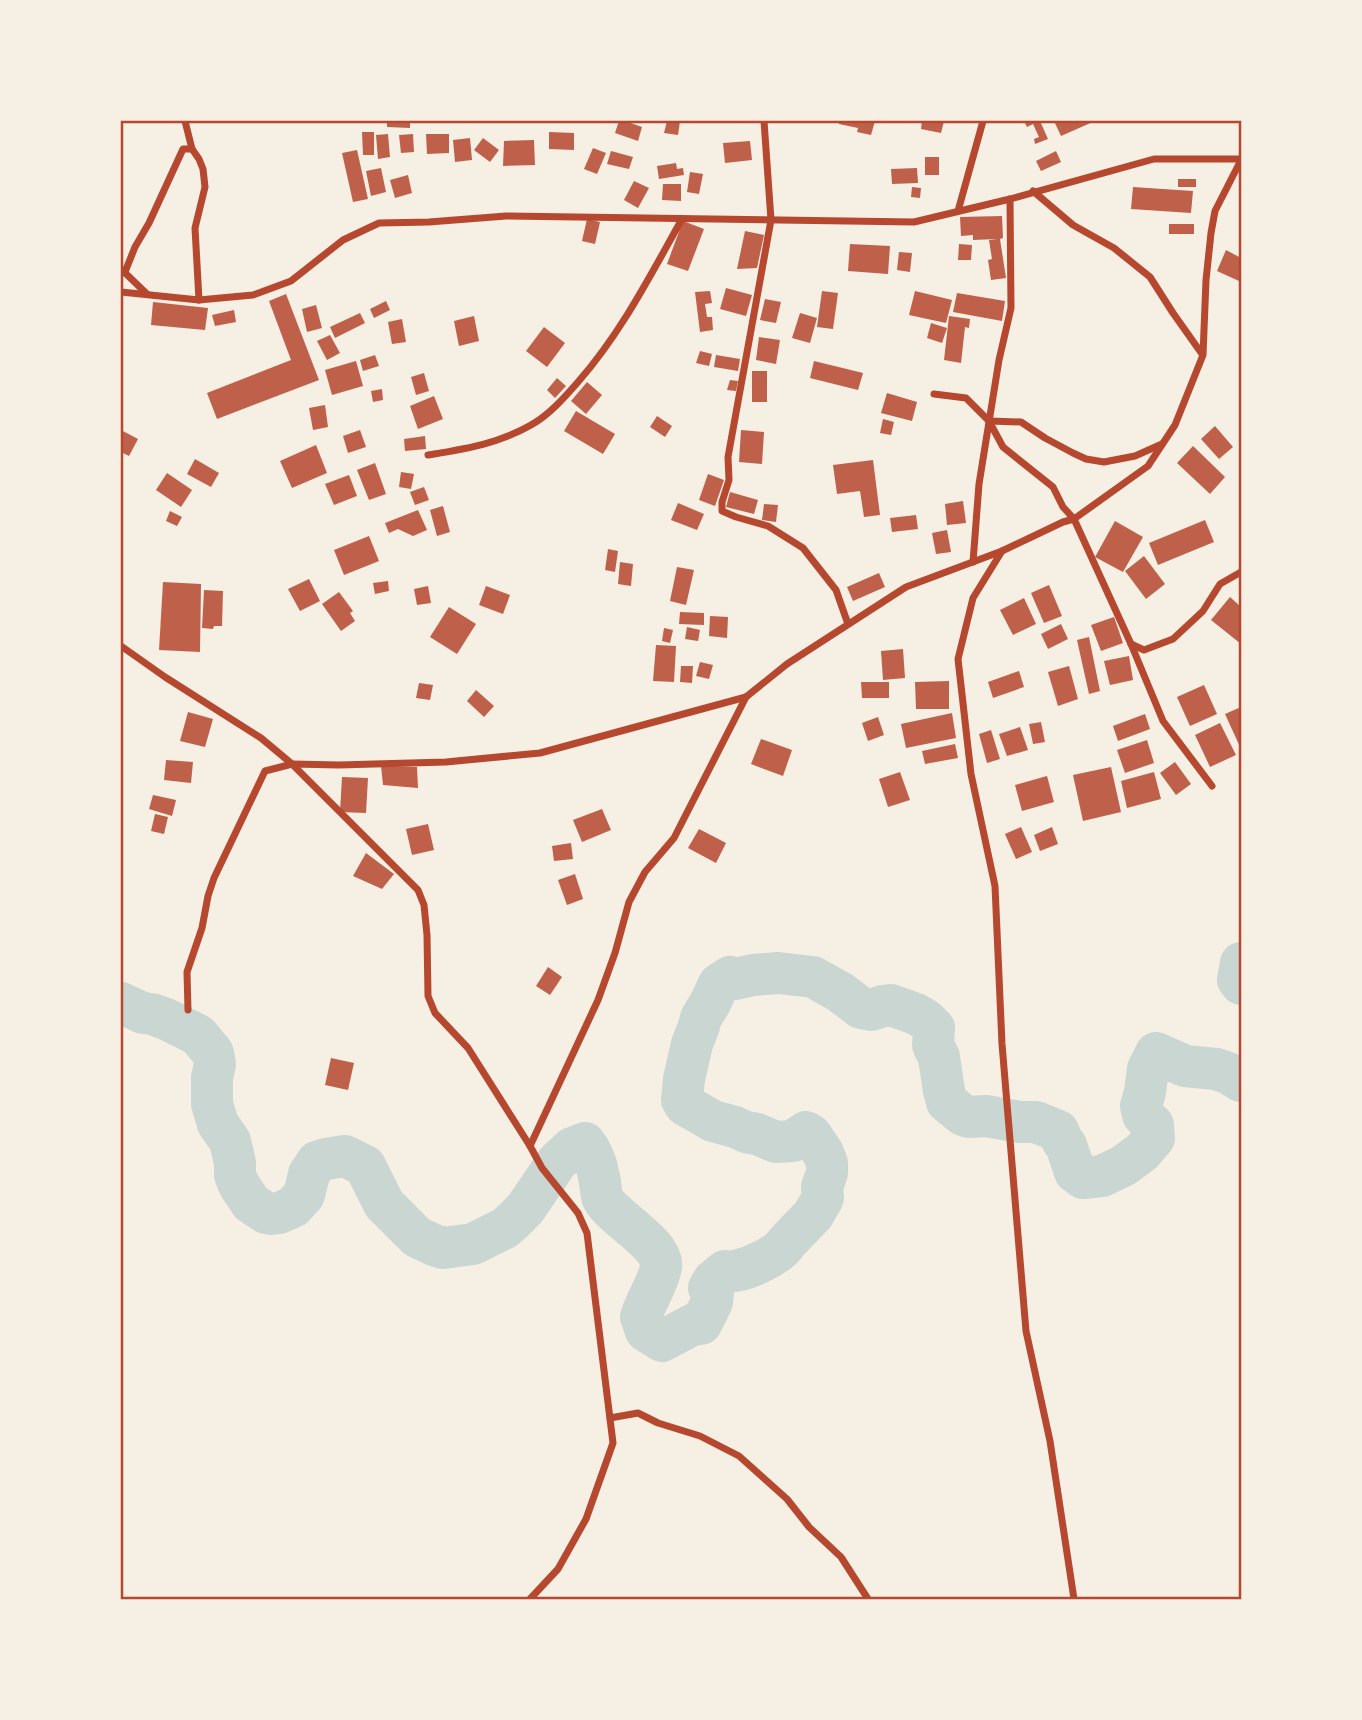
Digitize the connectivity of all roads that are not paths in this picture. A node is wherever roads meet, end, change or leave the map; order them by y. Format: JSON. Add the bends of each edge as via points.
{"nodes":[{"id":1,"x":185,"y":121,"type":"edge"},
{"id":2,"x":764,"y":121,"type":"edge"},
{"id":3,"x":983,"y":121,"type":"edge"},
{"id":4,"x":192,"y":149,"type":"junction"},
{"id":5,"x":1241,"y":160,"type":"edge"},
{"id":6,"x":1033,"y":191,"type":"junction"},
{"id":7,"x":1010,"y":199,"type":"junction"},
{"id":8,"x":958,"y":211,"type":"junction"},
{"id":9,"x":682,"y":219,"type":"junction"},
{"id":10,"x":771,"y":220,"type":"junction"},
{"id":11,"x":123,"y":270,"type":"edge"},
{"id":12,"x":121,"y":292,"type":"edge"},
{"id":13,"x":148,"y":295,"type":"junction"},
{"id":14,"x":198,"y":300,"type":"junction"},
{"id":15,"x":1203,"y":355,"type":"junction"},
{"id":16,"x":934,"y":394,"type":"dead end"},
{"id":17,"x":989,"y":421,"type":"junction"},
{"id":18,"x":1163,"y":444,"type":"junction"},
{"id":19,"x":428,"y":455,"type":"dead end"},
{"id":20,"x":1074,"y":519,"type":"junction"},
{"id":21,"x":1002,"y":551,"type":"junction"},
{"id":22,"x":973,"y":562,"type":"junction"},
{"id":23,"x":1241,"y":572,"type":"edge"},
{"id":24,"x":848,"y":624,"type":"junction"},
{"id":25,"x":1131,"y":644,"type":"junction"},
{"id":26,"x":121,"y":646,"type":"edge"},
{"id":27,"x":746,"y":697,"type":"junction"},
{"id":28,"x":292,"y":764,"type":"junction"},
{"id":29,"x":1212,"y":786,"type":"dead end"},
{"id":30,"x":188,"y":1010,"type":"dead end"},
{"id":31,"x":530,"y":1146,"type":"junction"},
{"id":32,"x":610,"y":1418,"type":"junction"},
{"id":33,"x":530,"y":1599,"type":"edge"},
{"id":34,"x":868,"y":1599,"type":"edge"},
{"id":35,"x":1074,"y":1599,"type":"edge"}],
"edges":[{"from":1,"to":4,"type":"street"},
{"from":2,"to":10,"type":"street"},
{"from":3,"to":8,"type":"street"},
{"from":4,"to":11,"type":"street","via":[[183,149]]},
{"from":4,"to":14,"type":"street","via":[[203,169],[205,187],[195,228]]},
{"from":5,"to":6,"type":"street","via":[[1154,159]]},
{"from":5,"to":15,"type":"street","via":[[1215,211]]},
{"from":6,"to":7,"type":"street"},
{"from":6,"to":15,"type":"street","via":[[1073,225],[1114,248],[1150,277]]},
{"from":7,"to":8,"type":"street"},
{"from":7,"to":17,"type":"street","via":[[1011,308]]},
{"from":8,"to":10,"type":"street","via":[[914,222]]},
{"from":9,"to":10,"type":"street"},
{"from":9,"to":14,"type":"street","via":[[506,216],[379,223],[343,240],[291,281],[253,296]]},
{"from":9,"to":19,"type":"street","via":[[629,313],[598,359],[561,401],[532,425],[483,446]]},
{"from":10,"to":24,"type":"street","via":[[722,511],[768,526],[803,548],[836,590]]},
{"from":11,"to":13,"type":"street"},
{"from":12,"to":13,"type":"street"},
{"from":13,"to":14,"type":"street"},
{"from":15,"to":18,"type":"street"},
{"from":16,"to":17,"type":"street","via":[[966,398]]},
{"from":17,"to":18,"type":"street","via":[[1021,422],[1073,453],[1104,462]]},
{"from":17,"to":20,"type":"street","via":[[1003,447],[1053,487]]},
{"from":17,"to":22,"type":"street"},
{"from":18,"to":20,"type":"street","via":[[1147,466]]},
{"from":20,"to":21,"type":"street"},
{"from":20,"to":25,"type":"street"},
{"from":21,"to":22,"type":"street"},
{"from":21,"to":35,"type":"street","via":[[973,598],[958,659],[971,774],[995,886],[1002,1044],[1026,1331],[1050,1441]]},
{"from":22,"to":24,"type":"street","via":[[906,587]]},
{"from":23,"to":25,"type":"street","via":[[1220,584],[1203,611],[1173,639],[1144,650]]},
{"from":24,"to":27,"type":"street"},
{"from":25,"to":29,"type":"street","via":[[1163,721]]},
{"from":26,"to":28,"type":"street","via":[[261,738]]},
{"from":27,"to":28,"type":"street","via":[[540,753],[446,762]]},
{"from":27,"to":31,"type":"street","via":[[674,838],[645,872],[629,902],[597,1000]]},
{"from":28,"to":30,"type":"street","via":[[265,771],[214,878],[187,972]]},
{"from":28,"to":31,"type":"street","via":[[418,890],[424,905],[428,996],[435,1013],[468,1048]]},
{"from":31,"to":32,"type":"street","via":[[587,1233]]},
{"from":32,"to":33,"type":"street","via":[[613,1443],[586,1519],[558,1569]]},
{"from":32,"to":34,"type":"street","via":[[638,1413],[701,1436],[739,1456],[841,1557]]}]}
